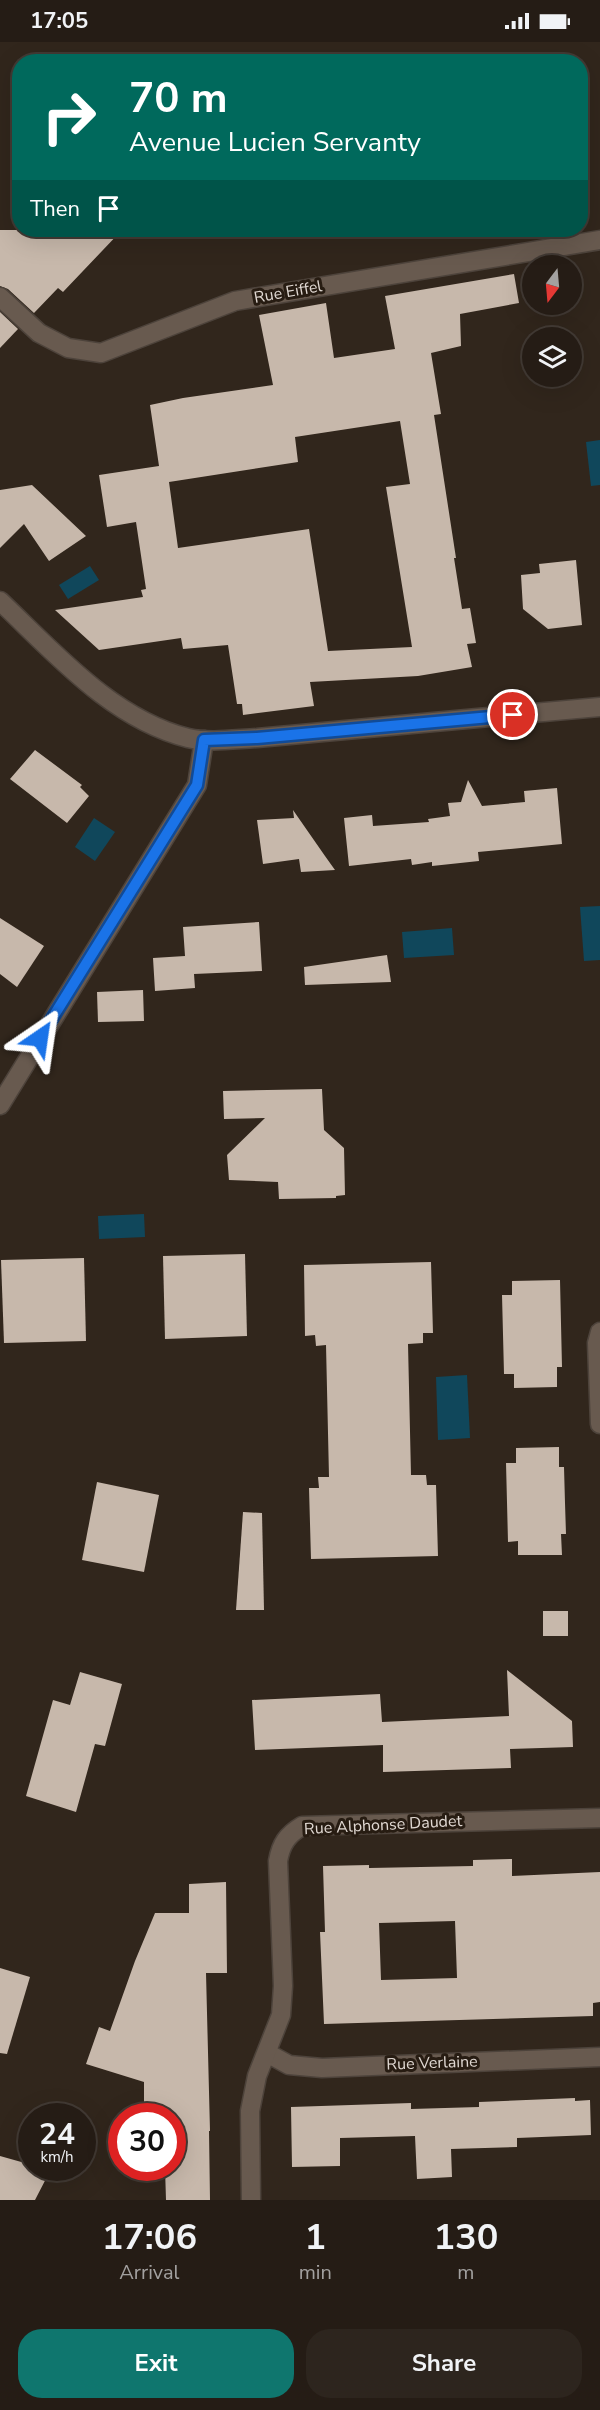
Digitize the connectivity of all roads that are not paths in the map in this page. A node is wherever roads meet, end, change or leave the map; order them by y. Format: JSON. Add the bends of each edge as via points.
{"nodes":[{"id":1,"x":600,"y":240,"type":"edge"},
{"id":2,"x":0,"y":297,"type":"edge"},
{"id":3,"x":0,"y":601,"type":"edge"},
{"id":4,"x":600,"y":707,"type":"edge"},
{"id":5,"x":204,"y":740,"type":"junction"},
{"id":6,"x":0,"y":1105,"type":"edge"},
{"id":7,"x":600,"y":1332,"type":"edge"},
{"id":8,"x":600,"y":1424,"type":"edge"},
{"id":9,"x":600,"y":1818,"type":"edge"},
{"id":10,"x":267,"y":2053,"type":"junction"},
{"id":11,"x":600,"y":2057,"type":"edge"},
{"id":12,"x":251,"y":2200,"type":"edge"}],
"edges":[{"from":1,"to":2,"type":"street","name":"Rue Eiffel","via":[[236,301],[101,353],[68,348],[39,333]]},
{"from":3,"to":5,"type":"street","via":[[83,679],[116,704],[164,730]]},
{"from":4,"to":5,"type":"street"},
{"from":5,"to":6,"type":"street","via":[[197,785]]},
{"from":7,"to":8,"type":"street"},
{"from":9,"to":10,"type":"street","name":"Rue Alphonse Daudet","via":[[302,1826],[291,1833],[281,1845],[278,1861],[284,1986],[281,2015]]},
{"from":10,"to":11,"type":"street","name":"Rue Verlaine","via":[[289,2065],[322,2068]]},
{"from":10,"to":12,"type":"street","name":"Rue Alphonse Daudet","via":[[257,2076],[250,2111]]}]}
